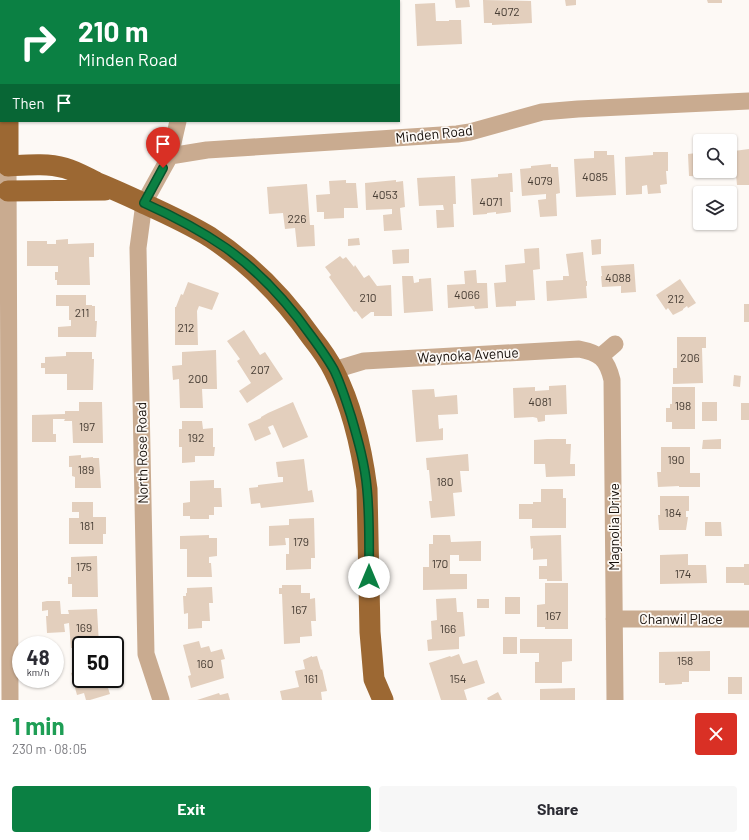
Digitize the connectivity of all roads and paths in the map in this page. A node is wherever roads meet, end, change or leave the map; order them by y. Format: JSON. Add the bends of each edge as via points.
{"nodes":[{"id":1,"x":749,"y":100,"type":"edge"},
{"id":2,"x":8,"y":122,"type":"edge"},
{"id":3,"x":178,"y":122,"type":"edge"},
{"id":4,"x":170,"y":156,"type":"junction"},
{"id":5,"x":4,"y":168,"type":"edge"},
{"id":6,"x":114,"y":190,"type":"junction"},
{"id":7,"x":4,"y":192,"type":"edge"},
{"id":8,"x":144,"y":203,"type":"junction"},
{"id":9,"x":615,"y":344,"type":"dead end"},
{"id":10,"x":601,"y":356,"type":"junction"},
{"id":11,"x":334,"y":370,"type":"junction"},
{"id":12,"x":614,"y":619,"type":"junction"},
{"id":13,"x":749,"y":619,"type":"edge"},
{"id":14,"x":10,"y":700,"type":"edge"},
{"id":15,"x":161,"y":700,"type":"edge"},
{"id":16,"x":383,"y":700,"type":"edge"},
{"id":17,"x":615,"y":700,"type":"edge"}],
"edges":[{"from":1,"to":4,"type":"street","name":"Minden Road","via":[[542,112],[457,134],[207,150]]},
{"from":2,"to":5,"type":"main road"},
{"from":3,"to":4,"type":"street"},
{"from":4,"to":8,"type":"street"},
{"from":5,"to":6,"type":"main road","via":[[45,165],[65,168]]},
{"from":5,"to":7,"type":"street"},
{"from":6,"to":7,"type":"main road"},
{"from":6,"to":8,"type":"main road"},
{"from":7,"to":14,"type":"street"},
{"from":8,"to":11,"type":"main road","via":[[209,236],[247,264],[285,302]]},
{"from":8,"to":15,"type":"street","name":"North Rose Road","via":[[138,248],[146,654]]},
{"from":9,"to":10,"type":"street"},
{"from":10,"to":11,"type":"street","name":"Waynoka Avenue","via":[[585,350],[563,350],[364,361]]},
{"from":10,"to":12,"type":"street","name":"Magnolia Drive","via":[[609,367],[612,380]]},
{"from":11,"to":16,"type":"main road","via":[[358,441],[364,468],[367,490],[370,632],[374,679]]},
{"from":12,"to":13,"type":"street","name":"Chanwil Place"},
{"from":12,"to":17,"type":"street","name":"Magnolia Drive"}]}
